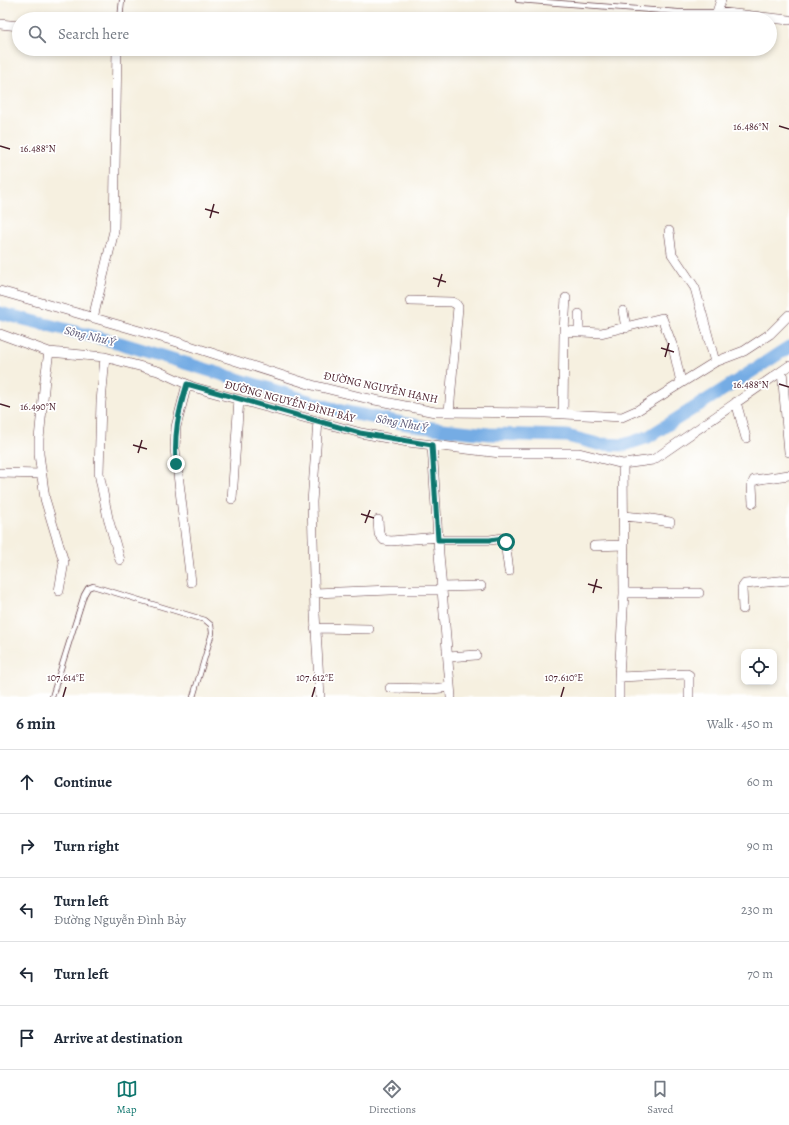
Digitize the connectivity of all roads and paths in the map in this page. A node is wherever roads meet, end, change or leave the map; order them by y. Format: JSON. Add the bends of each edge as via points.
{"nodes":[{"id":1,"x":122,"y":0,"type":"edge"},
{"id":2,"x":518,"y":0,"type":"edge"},
{"id":3,"x":721,"y":0,"type":"edge"},
{"id":4,"x":121,"y":12,"type":"edge"},
{"id":5,"x":717,"y":12,"type":"joint"},
{"id":6,"x":777,"y":19,"type":"edge"},
{"id":7,"x":789,"y":20,"type":"edge"},
{"id":8,"x":0,"y":24,"type":"edge"},
{"id":9,"x":12,"y":25,"type":"edge"},
{"id":10,"x":117,"y":56,"type":"edge"},
{"id":11,"x":669,"y":231,"type":"dead end"},
{"id":12,"x":0,"y":291,"type":"edge"},
{"id":13,"x":566,"y":298,"type":"dead end"},
{"id":14,"x":410,"y":301,"type":"dead end"},
{"id":15,"x":622,"y":311,"type":"dead end"},
{"id":16,"x":579,"y":314,"type":"dead end"},
{"id":17,"x":789,"y":315,"type":"edge"},
{"id":18,"x":93,"y":318,"type":"junction"},
{"id":19,"x":626,"y":328,"type":"junction"},
{"id":20,"x":564,"y":331,"type":"junction"},
{"id":21,"x":579,"y":332,"type":"junction"},
{"id":22,"x":0,"y":334,"type":"edge"},
{"id":23,"x":49,"y":352,"type":"junction"},
{"id":24,"x":105,"y":358,"type":"junction"},
{"id":25,"x":715,"y":362,"type":"junction"},
{"id":26,"x":785,"y":369,"type":"edge"},
{"id":27,"x":681,"y":382,"type":"junction"},
{"id":28,"x":187,"y":384,"type":"junction"},
{"id":29,"x":239,"y":399,"type":"junction"},
{"id":30,"x":736,"y":402,"type":"junction"},
{"id":31,"x":449,"y":412,"type":"junction"},
{"id":32,"x":563,"y":414,"type":"junction"},
{"id":33,"x":318,"y":421,"type":"junction"},
{"id":34,"x":746,"y":438,"type":"dead end"},
{"id":35,"x":432,"y":445,"type":"junction"},
{"id":36,"x":789,"y":452,"type":"edge"},
{"id":37,"x":623,"y":464,"type":"junction"},
{"id":38,"x":0,"y":473,"type":"edge"},
{"id":39,"x":41,"y":474,"type":"junction"},
{"id":40,"x":789,"y":476,"type":"edge"},
{"id":41,"x":232,"y":498,"type":"dead end"},
{"id":42,"x":752,"y":503,"type":"dead end"},
{"id":43,"x":623,"y":516,"type":"junction"},
{"id":44,"x":378,"y":520,"type":"dead end"},
{"id":45,"x":670,"y":522,"type":"dead end"},
{"id":46,"x":438,"y":538,"type":"junction"},
{"id":47,"x":624,"y":545,"type":"junction"},
{"id":48,"x":594,"y":546,"type":"dead end"},
{"id":49,"x":120,"y":560,"type":"dead end"},
{"id":50,"x":509,"y":571,"type":"dead end"},
{"id":51,"x":789,"y":580,"type":"edge"},
{"id":52,"x":191,"y":582,"type":"dead end"},
{"id":53,"x":481,"y":586,"type":"dead end"},
{"id":54,"x":442,"y":588,"type":"junction"},
{"id":55,"x":59,"y":591,"type":"dead end"},
{"id":56,"x":699,"y":592,"type":"dead end"},
{"id":57,"x":314,"y":593,"type":"junction"},
{"id":58,"x":624,"y":593,"type":"junction"},
{"id":59,"x":743,"y":609,"type":"dead end"},
{"id":60,"x":315,"y":628,"type":"junction"},
{"id":61,"x":369,"y":629,"type":"dead end"},
{"id":62,"x":476,"y":656,"type":"dead end"},
{"id":63,"x":448,"y":657,"type":"junction"},
{"id":64,"x":619,"y":677,"type":"junction"},
{"id":65,"x":450,"y":687,"type":"junction"},
{"id":66,"x":390,"y":688,"type":"dead end"},
{"id":67,"x":52,"y":697,"type":"edge"},
{"id":68,"x":193,"y":697,"type":"edge"},
{"id":69,"x":320,"y":697,"type":"edge"},
{"id":70,"x":451,"y":697,"type":"edge"},
{"id":71,"x":619,"y":697,"type":"edge"},
{"id":72,"x":689,"y":697,"type":"edge"}],
"edges":[{"from":1,"to":4,"type":"lane"},
{"from":2,"to":5,"type":"lane","via":[[678,12]]},
{"from":3,"to":5,"type":"street"},
{"from":6,"to":7,"type":"street"},
{"from":8,"to":9,"type":"street"},
{"from":10,"to":18,"type":"street","via":[[114,231]]},
{"from":11,"to":25,"type":"street","via":[[672,254],[695,288]]},
{"from":12,"to":18,"type":"street","name":"ĐƯỜNG NGUYỄN HẠNH"},
{"from":13,"to":20,"type":"street"},
{"from":14,"to":31,"type":"street","via":[[452,302],[458,307]]},
{"from":15,"to":19,"type":"street"},
{"from":16,"to":21,"type":"street"},
{"from":17,"to":25,"type":"street","name":"ĐƯỜNG NGUYỄN HẠNH","via":[[770,334],[744,351]]},
{"from":18,"to":31,"type":"street","name":"ĐƯỜNG NGUYỄN HẠNH","via":[[312,385],[435,412]]},
{"from":19,"to":21,"type":"street","via":[[601,333]]},
{"from":19,"to":27,"type":"street","via":[[662,318]]},
{"from":20,"to":21,"type":"street"},
{"from":20,"to":32,"type":"street"},
{"from":22,"to":23,"type":"street","name":"ĐƯỜNG NGUYỄN ĐÌNH BẢY"},
{"from":23,"to":24,"type":"street","name":"ĐƯỜNG NGUYỄN ĐÌNH BẢY"},
{"from":23,"to":39,"type":"street","via":[[39,438]]},
{"from":24,"to":28,"type":"street","name":"ĐƯỜNG NGUYỄN ĐÌNH BẢY","via":[[158,372]]},
{"from":24,"to":49,"type":"street","via":[[99,473]]},
{"from":25,"to":27,"type":"street","name":"ĐƯỜNG NGUYỄN HẠNH"},
{"from":26,"to":30,"type":"street","name":"ĐƯỜNG NGUYỄN ĐÌNH BẢY"},
{"from":26,"to":36,"type":"street"},
{"from":27,"to":32,"type":"street","name":"ĐƯỜNG NGUYỄN HẠNH","via":[[638,410],[622,417]]},
{"from":28,"to":29,"type":"street","name":"ĐƯỜNG NGUYỄN ĐÌNH BẢY"},
{"from":28,"to":52,"type":"street","via":[[176,427],[175,449]]},
{"from":29,"to":33,"type":"street","name":"ĐƯỜNG NGUYỄN ĐÌNH BẢY"},
{"from":29,"to":41,"type":"street"},
{"from":30,"to":34,"type":"street"},
{"from":30,"to":37,"type":"street","name":"ĐƯỜNG NGUYỄN ĐÌNH BẢY","via":[[653,460]]},
{"from":31,"to":32,"type":"street","name":"ĐƯỜNG NGUYỄN HẠNH"},
{"from":33,"to":35,"type":"street","name":"ĐƯỜNG NGUYỄN ĐÌNH BẢY","via":[[360,433]]},
{"from":33,"to":57,"type":"street","via":[[312,502]]},
{"from":35,"to":37,"type":"street","name":"ĐƯỜNG NGUYỄN ĐÌNH BẢY","via":[[500,453],[579,453]]},
{"from":35,"to":46,"type":"street"},
{"from":37,"to":43,"type":"street"},
{"from":38,"to":39,"type":"street"},
{"from":39,"to":55,"type":"street","via":[[45,499],[64,562]]},
{"from":40,"to":42,"type":"street","via":[[754,480]]},
{"from":43,"to":45,"type":"street"},
{"from":43,"to":47,"type":"street"},
{"from":44,"to":46,"type":"street","via":[[379,534],[384,540]]},
{"from":46,"to":50,"type":"street","via":[[503,538],[506,542]]},
{"from":46,"to":54,"type":"street"},
{"from":47,"to":48,"type":"street"},
{"from":47,"to":58,"type":"street"},
{"from":51,"to":59,"type":"street","via":[[745,584],[742,588]]},
{"from":53,"to":54,"type":"street"},
{"from":54,"to":57,"type":"street"},
{"from":54,"to":63,"type":"street"},
{"from":56,"to":58,"type":"street"},
{"from":57,"to":60,"type":"street"},
{"from":58,"to":64,"type":"street"},
{"from":60,"to":61,"type":"street"},
{"from":60,"to":69,"type":"street"},
{"from":62,"to":63,"type":"street"},
{"from":63,"to":65,"type":"street"},
{"from":64,"to":71,"type":"street"},
{"from":64,"to":72,"type":"street","via":[[687,674]]},
{"from":65,"to":66,"type":"street"},
{"from":65,"to":70,"type":"street"},
{"from":67,"to":68,"type":"lane","via":[[85,591],[93,586],[205,620],[211,625],[212,633]]}]}
